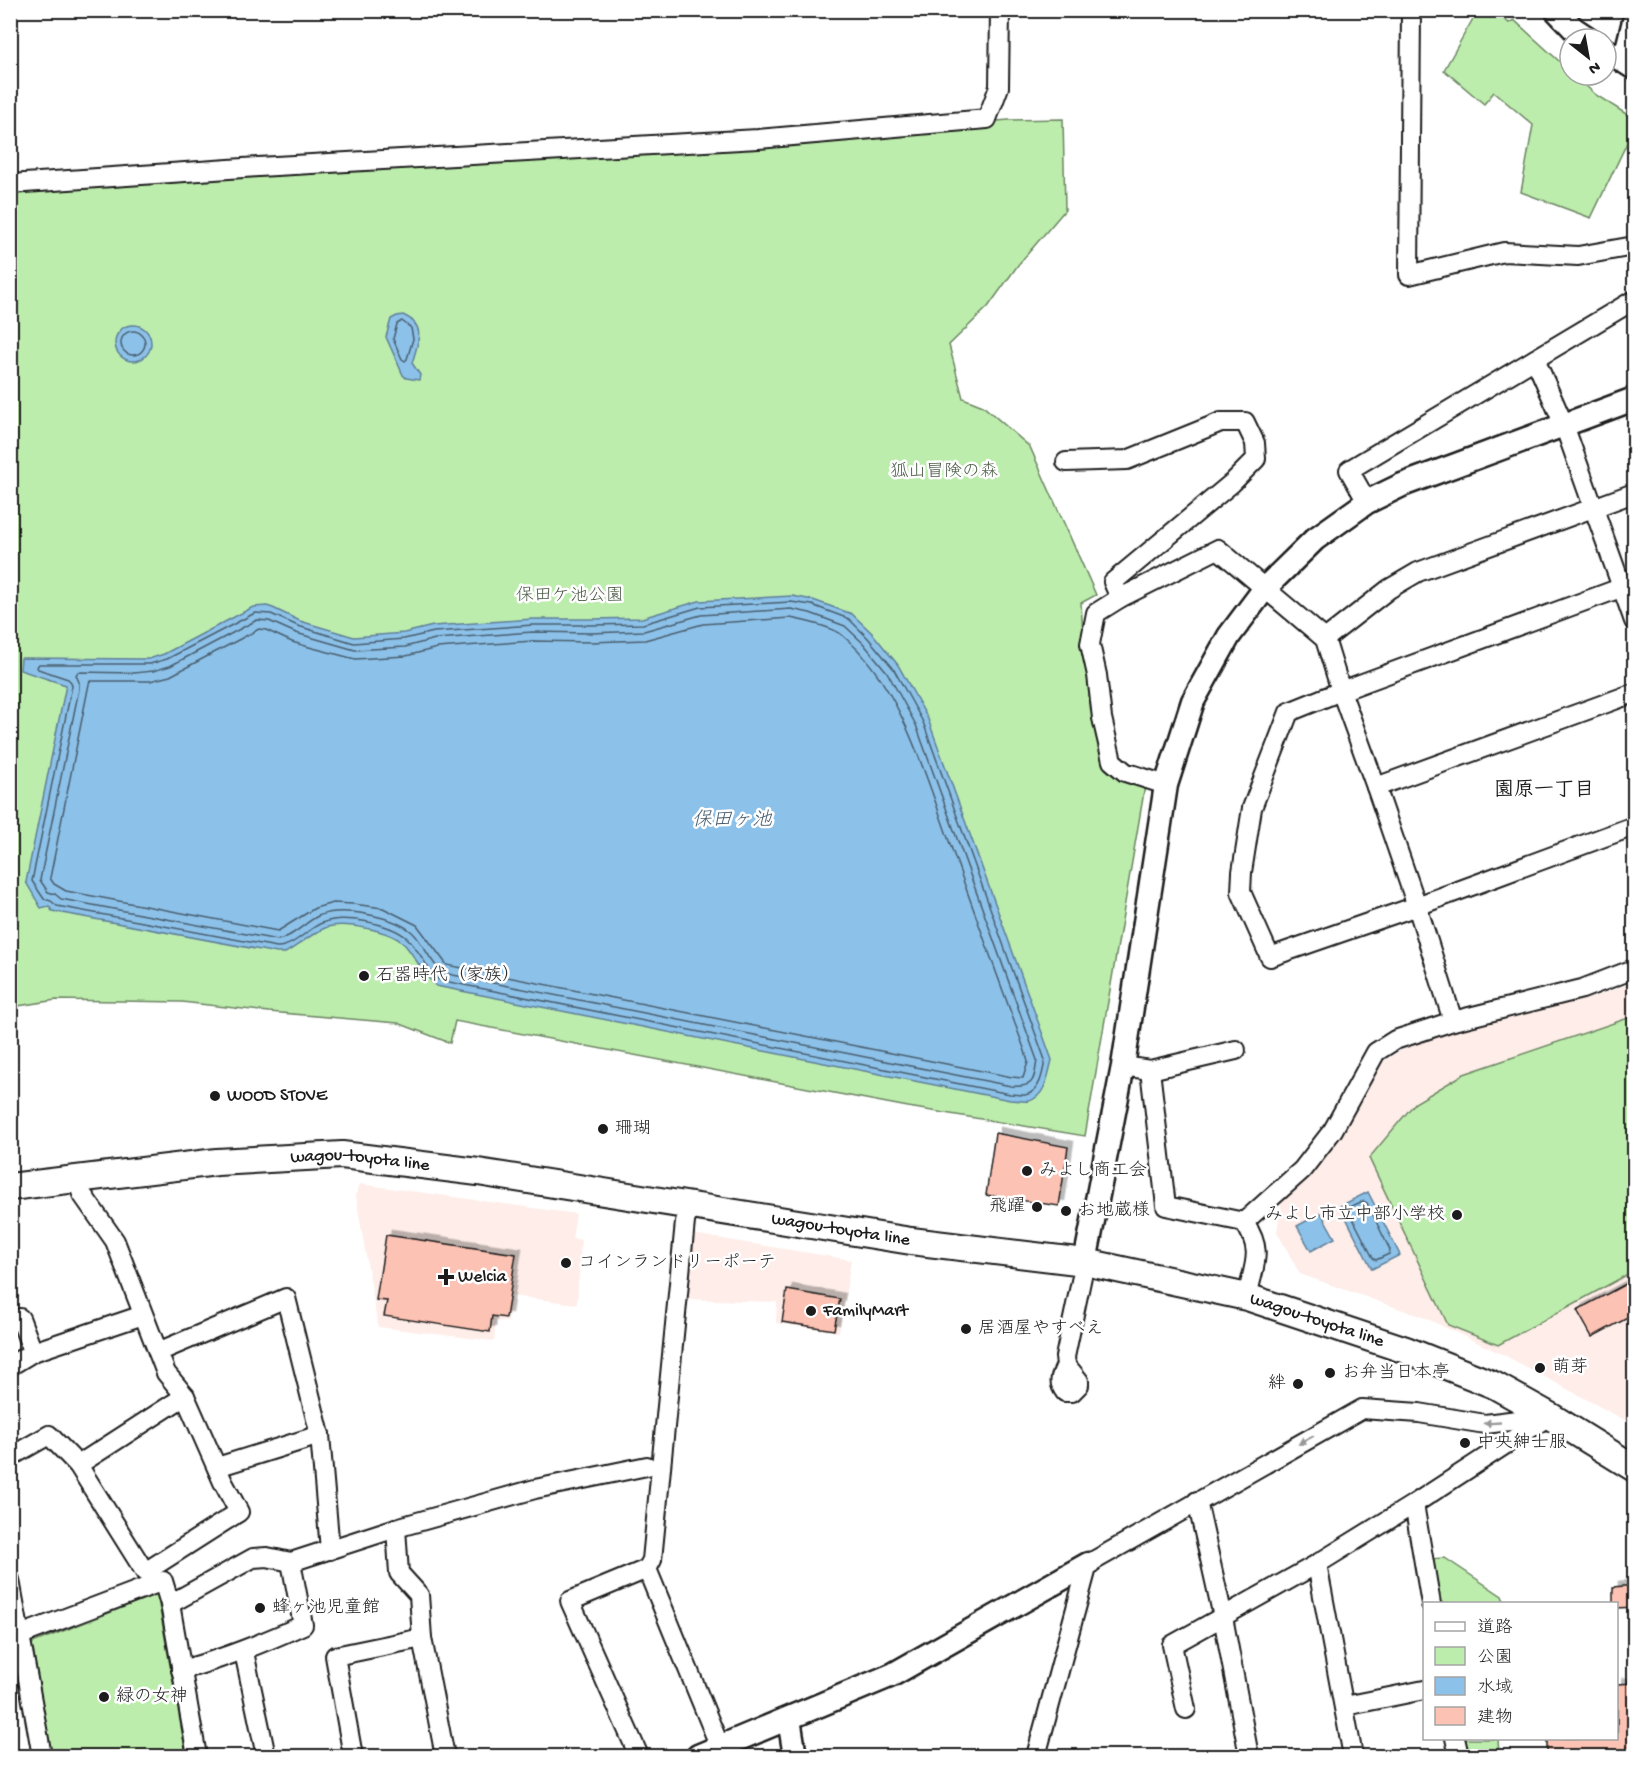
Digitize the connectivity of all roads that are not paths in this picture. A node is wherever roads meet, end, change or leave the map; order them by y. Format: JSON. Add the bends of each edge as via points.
{"nodes":[{"id":1,"x":1000,"y":10,"type":"edge"},
{"id":2,"x":1411,"y":10,"type":"edge"},
{"id":3,"x":1556,"y":10,"type":"edge"},
{"id":4,"x":1635,"y":21,"type":"edge"},
{"id":5,"x":1572,"y":27,"type":"edge"},
{"id":6,"x":1622,"y":60,"type":"edge"},
{"id":7,"x":10,"y":184,"type":"edge"},
{"id":8,"x":1635,"y":246,"type":"edge"},
{"id":9,"x":1635,"y":300,"type":"edge"},
{"id":10,"x":1535,"y":359,"type":"junction"},
{"id":11,"x":1635,"y":399,"type":"edge"},
{"id":12,"x":1564,"y":425,"type":"junction"},
{"id":13,"x":1066,"y":462,"type":"dead end"},
{"id":14,"x":1635,"y":493,"type":"edge"},
{"id":15,"x":1367,"y":502,"type":"junction"},
{"id":16,"x":1593,"y":508,"type":"junction"},
{"id":17,"x":1628,"y":585,"type":"edge"},
{"id":18,"x":1264,"y":588,"type":"junction"},
{"id":19,"x":1120,"y":598,"type":"junction"},
{"id":20,"x":1635,"y":621,"type":"edge"},
{"id":21,"x":1325,"y":639,"type":"junction"},
{"id":22,"x":1341,"y":691,"type":"junction"},
{"id":23,"x":1635,"y":693,"type":"edge"},
{"id":24,"x":1166,"y":785,"type":"junction"},
{"id":25,"x":1376,"y":787,"type":"junction"},
{"id":26,"x":1635,"y":826,"type":"edge"},
{"id":27,"x":1417,"y":906,"type":"junction"},
{"id":28,"x":1635,"y":969,"type":"edge"},
{"id":29,"x":1453,"y":1021,"type":"junction"},
{"id":30,"x":1236,"y":1050,"type":"dead end"},
{"id":31,"x":1123,"y":1066,"type":"junction"},
{"id":32,"x":1150,"y":1070,"type":"junction"},
{"id":33,"x":77,"y":1180,"type":"junction"},
{"id":34,"x":10,"y":1187,"type":"edge"},
{"id":35,"x":689,"y":1205,"type":"junction"},
{"id":36,"x":1244,"y":1222,"type":"junction"},
{"id":37,"x":1085,"y":1262,"type":"junction"},
{"id":38,"x":1247,"y":1297,"type":"junction"},
{"id":39,"x":144,"y":1315,"type":"junction"},
{"id":40,"x":10,"y":1322,"type":"edge"},
{"id":41,"x":33,"y":1352,"type":"junction"},
{"id":42,"x":158,"y":1352,"type":"junction"},
{"id":43,"x":1066,"y":1365,"type":"dead end"},
{"id":44,"x":10,"y":1366,"type":"edge"},
{"id":45,"x":185,"y":1396,"type":"junction"},
{"id":46,"x":1550,"y":1416,"type":"junction"},
{"id":47,"x":320,"y":1435,"type":"junction"},
{"id":48,"x":10,"y":1457,"type":"edge"},
{"id":49,"x":78,"y":1465,"type":"junction"},
{"id":50,"x":647,"y":1466,"type":"dead end"},
{"id":51,"x":217,"y":1467,"type":"junction"},
{"id":52,"x":1635,"y":1468,"type":"edge"},
{"id":53,"x":1197,"y":1501,"type":"junction"},
{"id":54,"x":1414,"y":1504,"type":"junction"},
{"id":55,"x":396,"y":1528,"type":"junction"},
{"id":56,"x":330,"y":1550,"type":"junction"},
{"id":57,"x":291,"y":1562,"type":"junction"},
{"id":58,"x":1088,"y":1564,"type":"junction"},
{"id":59,"x":1317,"y":1564,"type":"junction"},
{"id":60,"x":647,"y":1569,"type":"junction"},
{"id":61,"x":10,"y":1580,"type":"edge"},
{"id":62,"x":1431,"y":1602,"type":"edge"},
{"id":63,"x":170,"y":1604,"type":"junction"},
{"id":64,"x":1223,"y":1617,"type":"junction"},
{"id":65,"x":15,"y":1637,"type":"edge"},
{"id":66,"x":422,"y":1638,"type":"junction"},
{"id":67,"x":243,"y":1652,"type":"junction"},
{"id":68,"x":182,"y":1670,"type":"junction"},
{"id":69,"x":1423,"y":1690,"type":"edge"},
{"id":70,"x":1345,"y":1706,"type":"junction"},
{"id":71,"x":1186,"y":1709,"type":"dead end"},
{"id":72,"x":789,"y":1719,"type":"junction"},
{"id":73,"x":1455,"y":1740,"type":"edge"},
{"id":74,"x":720,"y":1747,"type":"junction"},
{"id":75,"x":42,"y":1756,"type":"edge"},
{"id":76,"x":197,"y":1756,"type":"edge"},
{"id":77,"x":266,"y":1756,"type":"edge"},
{"id":78,"x":353,"y":1756,"type":"edge"},
{"id":79,"x":445,"y":1756,"type":"edge"},
{"id":80,"x":639,"y":1756,"type":"edge"},
{"id":81,"x":698,"y":1756,"type":"edge"},
{"id":82,"x":795,"y":1756,"type":"edge"},
{"id":83,"x":1036,"y":1756,"type":"edge"},
{"id":84,"x":1249,"y":1756,"type":"edge"},
{"id":85,"x":1353,"y":1756,"type":"edge"},
{"id":86,"x":1458,"y":1756,"type":"edge"}],
"edges":[{"from":1,"to":7,"type":"street","via":[[999,87],[987,119],[770,138]]},
{"from":2,"to":8,"type":"street","via":[[1408,275],[1504,252],[1578,256]]},
{"from":3,"to":5,"type":"street"},
{"from":4,"to":6,"type":"street"},
{"from":9,"to":10,"type":"street"},
{"from":10,"to":12,"type":"street"},
{"from":10,"to":15,"type":"street","via":[[1349,470]]},
{"from":11,"to":12,"type":"street"},
{"from":12,"to":15,"type":"street","via":[[1402,485]]},
{"from":12,"to":16,"type":"street"},
{"from":13,"to":19,"type":"street","via":[[1127,460],[1221,422],[1245,422],[1255,443],[1256,459],[1232,483],[1113,582]]},
{"from":14,"to":16,"type":"street"},
{"from":15,"to":18,"type":"street","via":[[1315,539]]},
{"from":16,"to":17,"type":"street"},
{"from":16,"to":21,"type":"street","via":[[1418,572]]},
{"from":17,"to":20,"type":"street"},
{"from":17,"to":22,"type":"street"},
{"from":18,"to":19,"type":"street","via":[[1218,549]]},
{"from":18,"to":21,"type":"street"},
{"from":18,"to":24,"type":"street","via":[[1229,636],[1193,701]]},
{"from":19,"to":24,"type":"street","via":[[1096,613],[1090,645],[1112,761],[1125,772]]},
{"from":21,"to":22,"type":"street"},
{"from":22,"to":25,"type":"street"},
{"from":22,"to":27,"type":"street","via":[[1289,712],[1252,808],[1241,892],[1270,957]]},
{"from":23,"to":25,"type":"street"},
{"from":24,"to":31,"type":"street"},
{"from":25,"to":27,"type":"street"},
{"from":26,"to":27,"type":"street"},
{"from":27,"to":29,"type":"street"},
{"from":28,"to":29,"type":"street","via":[[1582,989]]},
{"from":29,"to":36,"type":"street","via":[[1395,1040],[1376,1052],[1333,1130],[1302,1170]]},
{"from":30,"to":32,"type":"street"},
{"from":31,"to":32,"type":"street"},
{"from":31,"to":37,"type":"street"},
{"from":32,"to":36,"type":"street","via":[[1166,1206]]},
{"from":33,"to":34,"type":"main road","name":"wagou-toyota line"},
{"from":33,"to":35,"type":"main road","name":"wagou-toyota line","via":[[217,1162],[342,1155]]},
{"from":33,"to":39,"type":"street","via":[[82,1194],[115,1241]]},
{"from":35,"to":37,"type":"main road","name":"wagou-toyota line","via":[[911,1241]]},
{"from":35,"to":60,"type":"street","via":[[652,1560]]},
{"from":36,"to":38,"type":"street","via":[[1257,1251]]},
{"from":37,"to":38,"type":"main road","name":"wagou-toyota line"},
{"from":37,"to":43,"type":"street"},
{"from":38,"to":46,"type":"main road","name":"wagou-toyota line","via":[[1406,1350],[1494,1385]]},
{"from":39,"to":41,"type":"street"},
{"from":39,"to":42,"type":"street"},
{"from":40,"to":41,"type":"street","via":[[20,1318]]},
{"from":41,"to":44,"type":"street"},
{"from":42,"to":45,"type":"street","via":[[166,1373]]},
{"from":42,"to":47,"type":"street","via":[[286,1298]]},
{"from":45,"to":49,"type":"street"},
{"from":45,"to":51,"type":"street"},
{"from":46,"to":52,"type":"main road","name":"wagou-toyota line"},
{"from":46,"to":53,"type":"street","one_way":true,"via":[[1485,1424],[1362,1409]]},
{"from":46,"to":54,"type":"street"},
{"from":47,"to":51,"type":"street"},
{"from":47,"to":56,"type":"street"},
{"from":48,"to":49,"type":"street","via":[[50,1434]]},
{"from":49,"to":51,"type":"street","via":[[145,1572],[239,1512]]},
{"from":50,"to":55,"type":"street","via":[[535,1489]]},
{"from":53,"to":58,"type":"street"},
{"from":53,"to":64,"type":"street"},
{"from":54,"to":59,"type":"street"},
{"from":54,"to":62,"type":"street"},
{"from":55,"to":56,"type":"street"},
{"from":55,"to":66,"type":"street","via":[[399,1573],[419,1595]]},
{"from":56,"to":57,"type":"street"},
{"from":57,"to":63,"type":"street","via":[[253,1558]]},
{"from":57,"to":67,"type":"street","via":[[303,1625]]},
{"from":58,"to":72,"type":"street","via":[[892,1675]]},
{"from":58,"to":83,"type":"street"},
{"from":59,"to":64,"type":"street"},
{"from":59,"to":70,"type":"street"},
{"from":60,"to":74,"type":"street"},
{"from":60,"to":80,"type":"street","via":[[570,1601]]},
{"from":61,"to":65,"type":"street"},
{"from":63,"to":65,"type":"street","via":[[163,1581]]},
{"from":63,"to":68,"type":"street"},
{"from":64,"to":71,"type":"street","via":[[1172,1644]]},
{"from":64,"to":84,"type":"street"},
{"from":65,"to":75,"type":"street"},
{"from":66,"to":78,"type":"street","via":[[335,1656]]},
{"from":66,"to":79,"type":"street"},
{"from":67,"to":68,"type":"street"},
{"from":67,"to":77,"type":"street"},
{"from":68,"to":76,"type":"street"},
{"from":69,"to":70,"type":"street"},
{"from":70,"to":85,"type":"street"},
{"from":72,"to":74,"type":"street"},
{"from":72,"to":82,"type":"street"},
{"from":73,"to":86,"type":"street"},
{"from":74,"to":81,"type":"street"}]}
